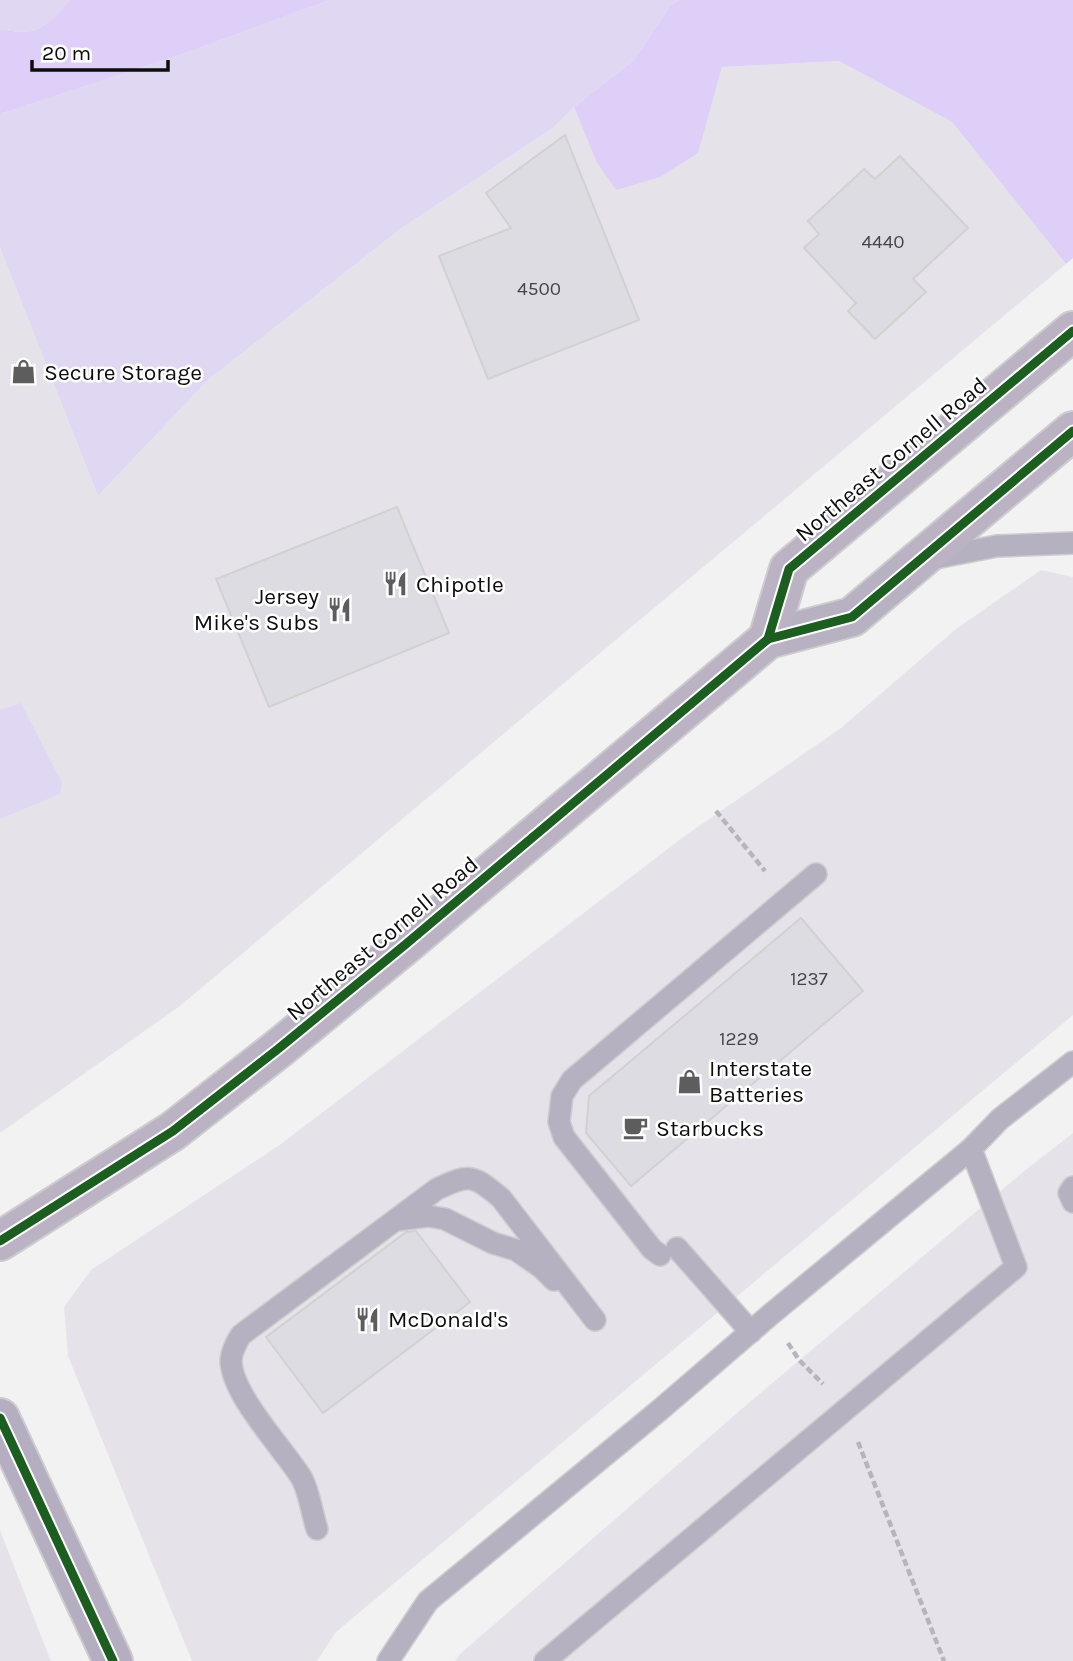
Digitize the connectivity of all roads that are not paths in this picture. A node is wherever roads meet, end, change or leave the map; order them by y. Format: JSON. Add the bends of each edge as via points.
{"nodes":[{"id":1,"x":1073,"y":331,"type":"edge"},
{"id":2,"x":1073,"y":431,"type":"edge"},
{"id":3,"x":1073,"y":543,"type":"edge"},
{"id":4,"x":917,"y":562,"type":"junction"},
{"id":5,"x":768,"y":639,"type":"junction"},
{"id":6,"x":817,"y":874,"type":"dead end"},
{"id":7,"x":1073,"y":1062,"type":"edge"},
{"id":8,"x":971,"y":1149,"type":"junction"},
{"id":9,"x":1073,"y":1187,"type":"edge"},
{"id":10,"x":1073,"y":1202,"type":"edge"},
{"id":11,"x":396,"y":1221,"type":"junction"},
{"id":12,"x":0,"y":1241,"type":"edge"},
{"id":13,"x":751,"y":1332,"type":"junction"},
{"id":14,"x":0,"y":1418,"type":"edge"},
{"id":15,"x":317,"y":1529,"type":"dead end"},
{"id":16,"x":113,"y":1661,"type":"edge"},
{"id":17,"x":388,"y":1661,"type":"edge"},
{"id":18,"x":545,"y":1661,"type":"edge"}],
"edges":[{"from":1,"to":5,"type":"highway","name":"Northeast Cornell Road","via":[[789,569]]},
{"from":2,"to":4,"type":"highway","name":"Northeast Cornell Road"},
{"from":3,"to":4,"type":"lane","via":[[997,545]]},
{"from":4,"to":5,"type":"main road","name":"Northeast Cornell Road","via":[[852,617]]},
{"from":5,"to":12,"type":"highway","name":"Northeast Cornell Road","via":[[278,1049],[173,1131]]},
{"from":6,"to":13,"type":"lane","via":[[572,1080],[562,1096],[559,1122],[564,1137],[652,1249],[668,1251]]},
{"from":7,"to":8,"type":"lane","via":[[1000,1119]]},
{"from":8,"to":13,"type":"lane"},
{"from":8,"to":18,"type":"lane","via":[[1016,1267]]},
{"from":9,"to":10,"type":"lane","via":[[1069,1193]]},
{"from":11,"to":11,"type":"lane","via":[[454,1180],[471,1177],[482,1182],[501,1198],[595,1320],[542,1268],[516,1250],[445,1219],[428,1216]]},
{"from":11,"to":15,"type":"lane","via":[[241,1335],[233,1349],[235,1381],[303,1479]]},
{"from":13,"to":17,"type":"lane","via":[[428,1601]]},
{"from":14,"to":16,"type":"street"}]}
